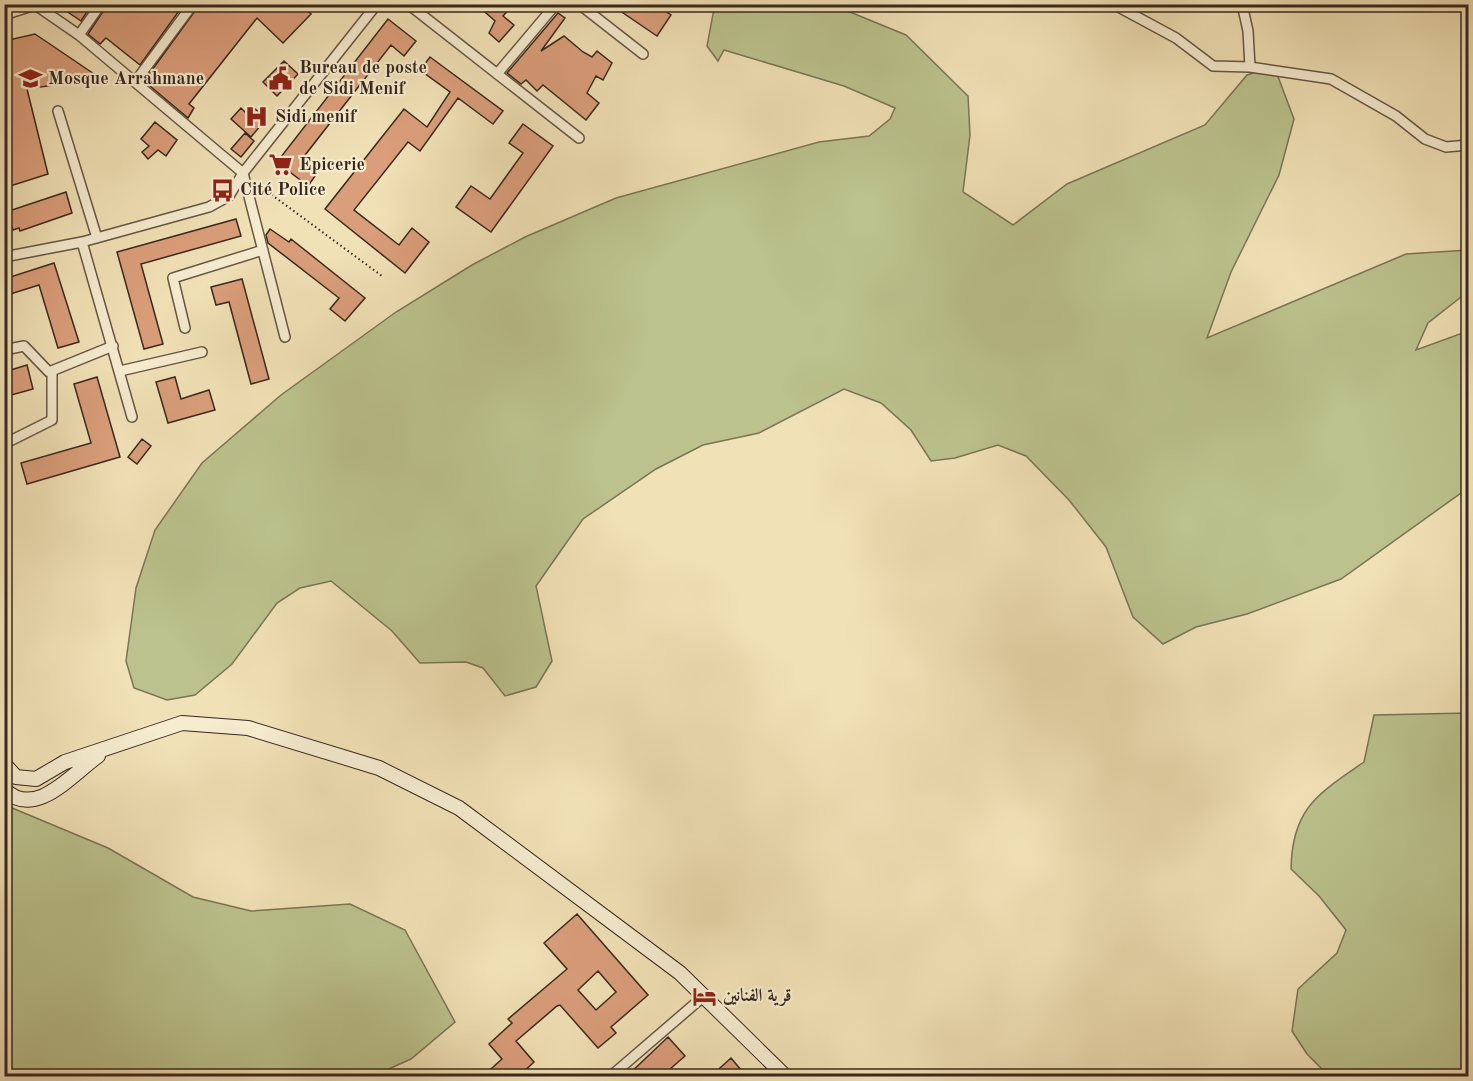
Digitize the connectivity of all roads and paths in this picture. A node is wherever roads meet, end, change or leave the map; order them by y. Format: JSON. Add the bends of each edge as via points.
{"nodes":[{"id":1,"x":101,"y":4,"type":"edge"},
{"id":2,"x":193,"y":4,"type":"edge"},
{"id":3,"x":377,"y":4,"type":"edge"},
{"id":4,"x":408,"y":4,"type":"edge"},
{"id":5,"x":556,"y":4,"type":"edge"},
{"id":6,"x":579,"y":4,"type":"edge"},
{"id":7,"x":1113,"y":4,"type":"edge"},
{"id":8,"x":1242,"y":4,"type":"edge"},
{"id":9,"x":38,"y":5,"type":"edge"},
{"id":10,"x":4,"y":15,"type":"edge"},
{"id":11,"x":79,"y":35,"type":"junction"},
{"id":12,"x":643,"y":54,"type":"dead end"},
{"id":13,"x":1250,"y":67,"type":"junction"},
{"id":14,"x":497,"y":74,"type":"junction"},
{"id":15,"x":135,"y":82,"type":"junction"},
{"id":16,"x":58,"y":111,"type":"dead end"},
{"id":17,"x":579,"y":138,"type":"dead end"},
{"id":18,"x":1468,"y":145,"type":"edge"},
{"id":19,"x":243,"y":173,"type":"junction"},
{"id":20,"x":97,"y":238,"type":"junction"},
{"id":21,"x":82,"y":242,"type":"junction"},
{"id":22,"x":263,"y":250,"type":"junction"},
{"id":23,"x":4,"y":256,"type":"edge"},
{"id":24,"x":382,"y":276,"type":"dead end"},
{"id":25,"x":185,"y":328,"type":"dead end"},
{"id":26,"x":285,"y":337,"type":"dead end"},
{"id":27,"x":112,"y":346,"type":"junction"},
{"id":28,"x":4,"y":350,"type":"edge"},
{"id":29,"x":202,"y":352,"type":"dead end"},
{"id":30,"x":52,"y":371,"type":"junction"},
{"id":31,"x":120,"y":371,"type":"junction"},
{"id":32,"x":132,"y":417,"type":"dead end"},
{"id":33,"x":6,"y":443,"type":"edge"},
{"id":34,"x":122,"y":743,"type":"junction"},
{"id":35,"x":4,"y":764,"type":"edge"},
{"id":36,"x":4,"y":789,"type":"edge"},
{"id":37,"x":704,"y":996,"type":"junction"},
{"id":38,"x":783,"y":1076,"type":"edge"},
{"id":39,"x":611,"y":1077,"type":"edge"}],
"edges":[{"from":1,"to":11,"type":"street"},
{"from":2,"to":15,"type":"street"},
{"from":3,"to":19,"type":"street"},
{"from":4,"to":14,"type":"street"},
{"from":5,"to":14,"type":"street"},
{"from":6,"to":12,"type":"street"},
{"from":7,"to":13,"type":"street","via":[[1168,33],[1213,66]]},
{"from":8,"to":13,"type":"street"},
{"from":9,"to":10,"type":"street"},
{"from":9,"to":11,"type":"street"},
{"from":11,"to":15,"type":"street"},
{"from":13,"to":18,"type":"street","via":[[1331,79],[1396,116],[1425,139],[1446,147]]},
{"from":14,"to":17,"type":"street"},
{"from":15,"to":19,"type":"street"},
{"from":16,"to":20,"type":"street"},
{"from":19,"to":20,"type":"street","via":[[229,196],[208,207]]},
{"from":19,"to":22,"type":"street"},
{"from":19,"to":24,"type":"path"},
{"from":20,"to":21,"type":"street"},
{"from":21,"to":23,"type":"street"},
{"from":21,"to":27,"type":"street"},
{"from":22,"to":25,"type":"street","via":[[173,279]]},
{"from":22,"to":26,"type":"street"},
{"from":27,"to":30,"type":"street"},
{"from":27,"to":31,"type":"street"},
{"from":28,"to":30,"type":"street","via":[[24,346]]},
{"from":29,"to":31,"type":"street"},
{"from":30,"to":33,"type":"street","via":[[52,420]]},
{"from":31,"to":32,"type":"street"},
{"from":34,"to":35,"type":"main road","via":[[65,762],[36,779],[16,777]]},
{"from":34,"to":36,"type":"main road","via":[[97,756],[46,796],[26,801]]},
{"from":34,"to":37,"type":"main road","via":[[182,723],[215,724],[248,728],[379,768],[459,808],[680,973]]},
{"from":37,"to":38,"type":"main road"},
{"from":37,"to":39,"type":"street"}]}
